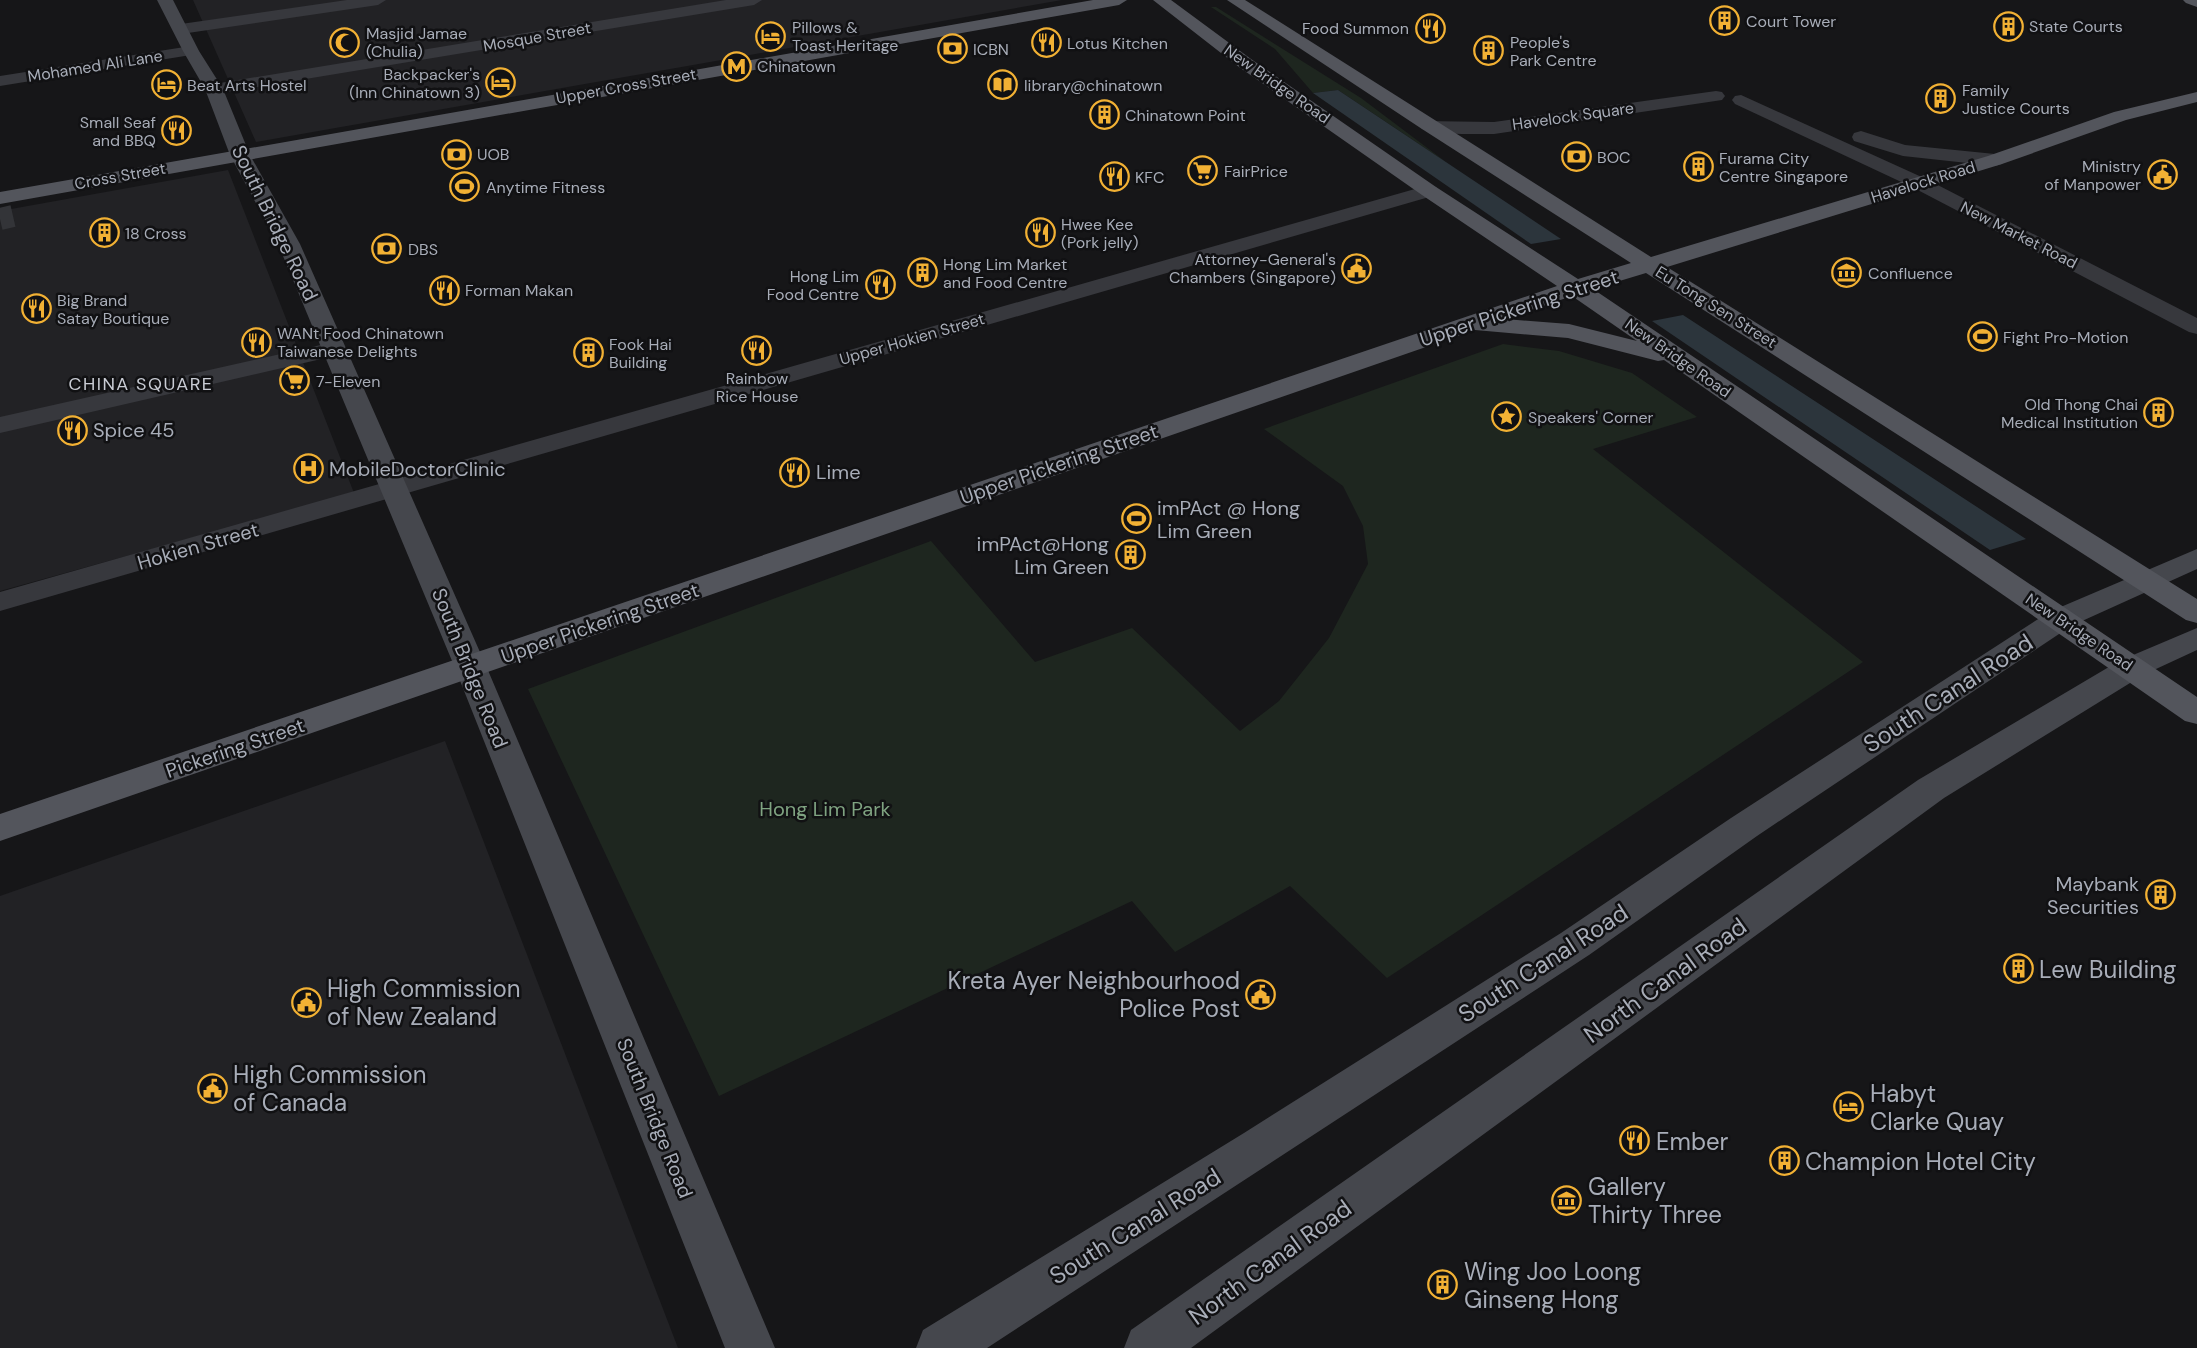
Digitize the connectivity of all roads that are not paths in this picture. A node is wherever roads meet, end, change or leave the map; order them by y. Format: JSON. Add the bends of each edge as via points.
{"nodes":[{"id":1,"x":165,"y":0,"type":"edge"},
{"id":2,"x":378,"y":0,"type":"edge"},
{"id":3,"x":754,"y":0,"type":"edge"},
{"id":4,"x":1119,"y":0,"type":"edge"},
{"id":5,"x":1161,"y":0,"type":"edge"},
{"id":6,"x":1235,"y":0,"type":"edge"},
{"id":7,"x":2191,"y":0,"type":"edge"},
{"id":8,"x":2197,"y":2,"type":"edge"},
{"id":9,"x":181,"y":29,"type":"junction"},
{"id":10,"x":191,"y":51,"type":"junction"},
{"id":11,"x":0,"y":81,"type":"edge"},
{"id":12,"x":214,"y":89,"type":"junction"},
{"id":13,"x":2145,"y":92,"type":"dead end"},
{"id":14,"x":1716,"y":96,"type":"dead end"},
{"id":15,"x":2197,"y":97,"type":"edge"},
{"id":16,"x":2120,"y":116,"type":"junction"},
{"id":17,"x":1428,"y":125,"type":"junction"},
{"id":18,"x":240,"y":155,"type":"junction"},
{"id":19,"x":1995,"y":160,"type":"junction"},
{"id":20,"x":1918,"y":183,"type":"junction"},
{"id":21,"x":1429,"y":191,"type":"junction"},
{"id":22,"x":0,"y":198,"type":"tunnel mouth"},
{"id":23,"x":1648,"y":266,"type":"junction"},
{"id":24,"x":1576,"y":287,"type":"junction"},
{"id":25,"x":1467,"y":325,"type":"junction"},
{"id":26,"x":2197,"y":327,"type":"edge"},
{"id":27,"x":334,"y":349,"type":"junction"},
{"id":28,"x":1680,"y":359,"type":"junction"},
{"id":29,"x":0,"y":425,"type":"edge"},
{"id":30,"x":396,"y":490,"type":"junction"},
{"id":31,"x":2197,"y":558,"type":"edge"},
{"id":32,"x":2147,"y":582,"type":"junction"},
{"id":33,"x":0,"y":602,"type":"edge"},
{"id":34,"x":2197,"y":613,"type":"edge"},
{"id":35,"x":2060,"y":619,"type":"junction"},
{"id":36,"x":2197,"y":638,"type":"edge"},
{"id":37,"x":471,"y":668,"type":"junction"},
{"id":38,"x":2131,"y":668,"type":"junction"},
{"id":39,"x":2197,"y":713,"type":"edge"},
{"id":40,"x":0,"y":828,"type":"edge"},
{"id":41,"x":750,"y":1348,"type":"edge"},
{"id":42,"x":941,"y":1348,"type":"edge"},
{"id":43,"x":1149,"y":1348,"type":"edge"}],
"edges":[{"from":1,"to":9,"type":"main road","name":"South Bridge Road"},
{"from":2,"to":9,"type":"street"},
{"from":3,"to":12,"type":"street","name":"Mosque Street"},
{"from":4,"to":18,"type":"main road","name":"Upper Cross Street"},
{"from":5,"to":21,"type":"main road","name":"New Bridge Road"},
{"from":6,"to":17,"type":"main road","name":"Eu Tong Sen Street"},
{"from":7,"to":8,"type":"main road"},
{"from":9,"to":10,"type":"main road","name":"South Bridge Road"},
{"from":10,"to":11,"type":"street","name":"Mohamed Ali Lane"},
{"from":10,"to":12,"type":"main road","name":"South Bridge Road"},
{"from":12,"to":18,"type":"main road","name":"South Bridge Road"},
{"from":13,"to":16,"type":"main road"},
{"from":14,"to":17,"type":"street","name":"Havelock Square","via":[[1494,128]]},
{"from":15,"to":16,"type":"main road","name":"Havelock Road"},
{"from":16,"to":19,"type":"main road","name":"Havelock Road"},
{"from":17,"to":23,"type":"main road","name":"Eu Tong Sen Street"},
{"from":18,"to":22,"type":"main road","name":"Cross Street"},
{"from":18,"to":27,"type":"main road","name":"South Bridge Road","via":[[290,244]]},
{"from":19,"to":20,"type":"main road","name":"Havelock Road"},
{"from":19,"to":20,"type":"street","name":"New Market Road","via":[[1884,146],[1746,99]]},
{"from":20,"to":23,"type":"main road","name":"Havelock Road"},
{"from":20,"to":26,"type":"street","name":"New Market Road"},
{"from":21,"to":24,"type":"main road","name":"New Bridge Road"},
{"from":21,"to":30,"type":"street","name":"Upper Hokien Street"},
{"from":23,"to":24,"type":"main road","name":"Upper Pickering Street"},
{"from":23,"to":32,"type":"main road","name":"Eu Tong Sen Street","via":[[1785,349]]},
{"from":24,"to":25,"type":"main road","name":"Upper Pickering Street"},
{"from":24,"to":28,"type":"main road","name":"New Bridge Road"},
{"from":25,"to":28,"type":"main road","via":[[1569,331]]},
{"from":25,"to":37,"type":"main road","name":"Upper Pickering Street"},
{"from":27,"to":29,"type":"street"},
{"from":27,"to":30,"type":"main road","name":"South Bridge Road"},
{"from":28,"to":35,"type":"main road","name":"New Bridge Road"},
{"from":30,"to":33,"type":"street","name":"Hokien Street"},
{"from":30,"to":37,"type":"main road","name":"South Bridge Road"},
{"from":31,"to":32,"type":"main road","name":"South Canal Road"},
{"from":32,"to":34,"type":"main road","name":"Eu Tong Sen Street"},
{"from":32,"to":35,"type":"main road","name":"South Canal Road"},
{"from":35,"to":38,"type":"main road","name":"New Bridge Road"},
{"from":35,"to":42,"type":"main road","name":"South Canal Road","via":[[1565,950]]},
{"from":36,"to":38,"type":"main road","name":"North Canal Road"},
{"from":37,"to":40,"type":"main road","name":"Pickering Street"},
{"from":37,"to":41,"type":"main road","name":"South Bridge Road"},
{"from":38,"to":39,"type":"main road","name":"New Bridge Road"},
{"from":38,"to":43,"type":"main road","name":"North Canal Road","via":[[1931,789]]}]}
